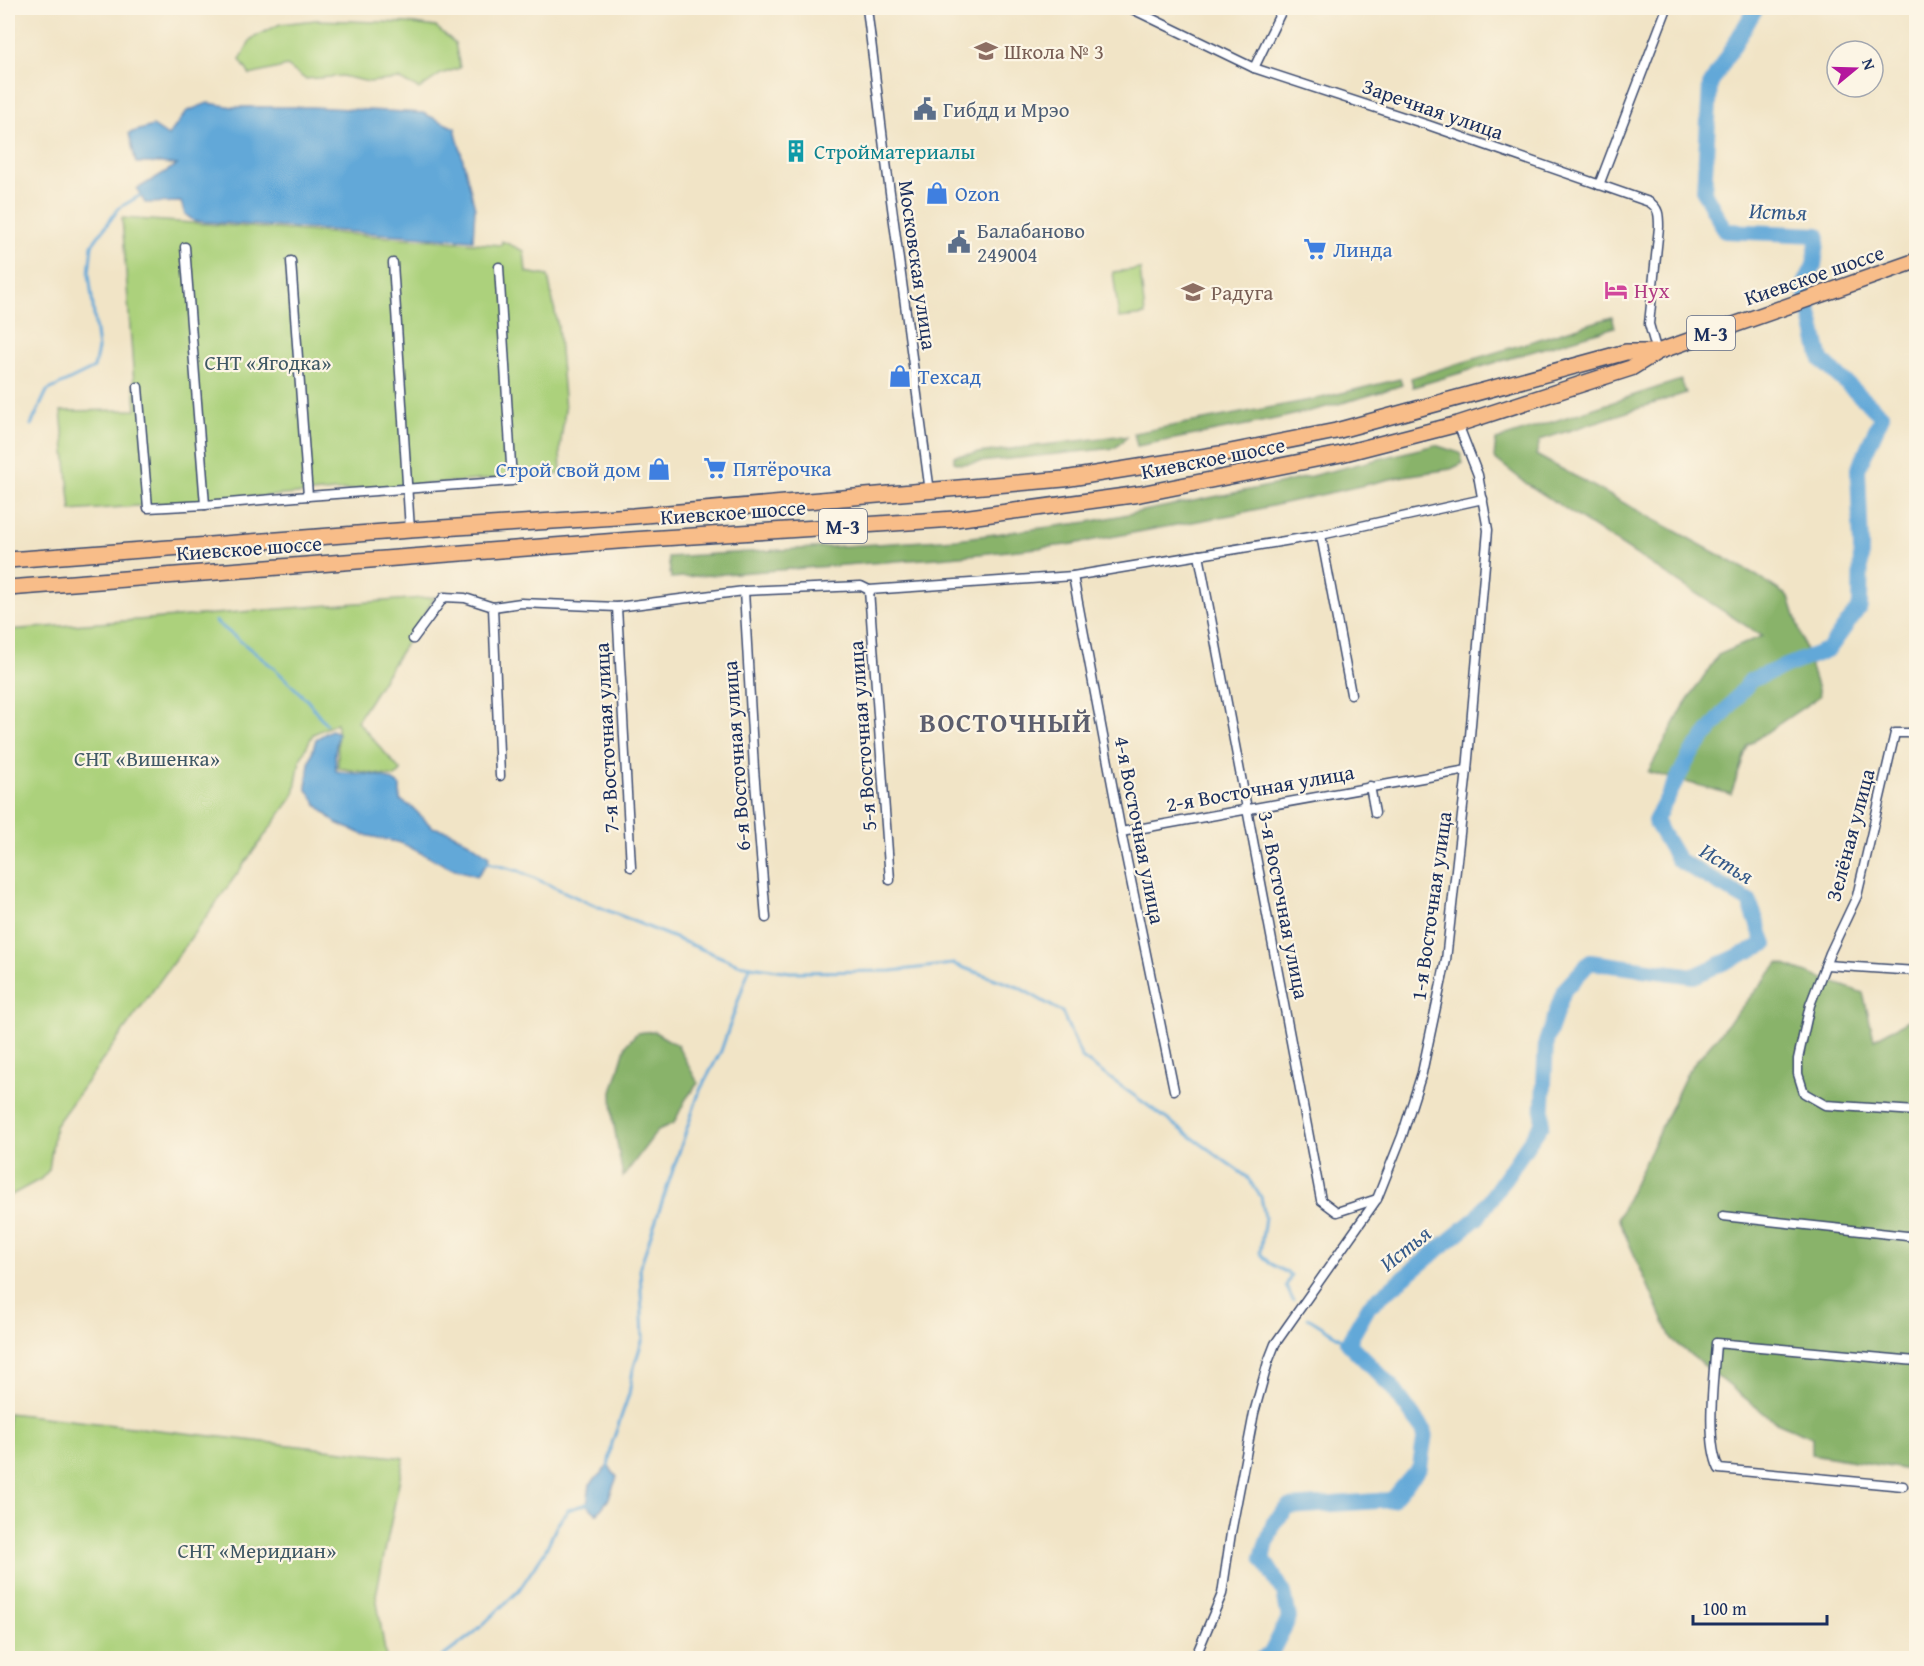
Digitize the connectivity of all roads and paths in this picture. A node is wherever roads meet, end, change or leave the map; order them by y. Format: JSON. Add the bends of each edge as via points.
{"nodes":[{"id":1,"x":867,"y":8,"type":"edge"},
{"id":2,"x":1130,"y":8,"type":"edge"},
{"id":3,"x":1283,"y":8,"type":"edge"},
{"id":4,"x":1667,"y":8,"type":"edge"},
{"id":5,"x":1254,"y":68,"type":"junction"},
{"id":6,"x":1599,"y":185,"type":"junction"},
{"id":7,"x":185,"y":247,"type":"dead end"},
{"id":8,"x":291,"y":261,"type":"dead end"},
{"id":9,"x":1917,"y":261,"type":"edge"},
{"id":10,"x":393,"y":263,"type":"dead end"},
{"id":11,"x":499,"y":267,"type":"dead end"},
{"id":12,"x":1657,"y":352,"type":"junction"},
{"id":13,"x":138,"y":387,"type":"dead end"},
{"id":14,"x":1458,"y":424,"type":"junction"},
{"id":15,"x":1134,"y":469,"type":"junction"},
{"id":16,"x":408,"y":490,"type":"junction"},
{"id":17,"x":930,"y":492,"type":"junction"},
{"id":18,"x":1140,"y":494,"type":"junction"},
{"id":19,"x":308,"y":496,"type":"junction"},
{"id":20,"x":1483,"y":500,"type":"junction"},
{"id":21,"x":205,"y":505,"type":"junction"},
{"id":22,"x":410,"y":530,"type":"junction"},
{"id":23,"x":1321,"y":535,"type":"junction"},
{"id":24,"x":1199,"y":555,"type":"junction"},
{"id":25,"x":8,"y":560,"type":"edge"},
{"id":26,"x":1073,"y":576,"type":"junction"},
{"id":27,"x":8,"y":588,"type":"edge"},
{"id":28,"x":870,"y":590,"type":"junction"},
{"id":29,"x":744,"y":591,"type":"junction"},
{"id":30,"x":493,"y":607,"type":"junction"},
{"id":31,"x":617,"y":607,"type":"junction"},
{"id":32,"x":413,"y":639,"type":"dead end"},
{"id":33,"x":1351,"y":694,"type":"dead end"},
{"id":34,"x":1917,"y":733,"type":"edge"},
{"id":35,"x":1467,"y":770,"type":"junction"},
{"id":36,"x":500,"y":776,"type":"dead end"},
{"id":37,"x":1370,"y":786,"type":"junction"},
{"id":38,"x":1248,"y":809,"type":"junction"},
{"id":39,"x":1376,"y":813,"type":"dead end"},
{"id":40,"x":1121,"y":832,"type":"junction"},
{"id":41,"x":631,"y":867,"type":"dead end"},
{"id":42,"x":890,"y":880,"type":"dead end"},
{"id":43,"x":766,"y":918,"type":"dead end"},
{"id":44,"x":1826,"y":965,"type":"junction"},
{"id":45,"x":1917,"y":971,"type":"edge"},
{"id":46,"x":1174,"y":1090,"type":"dead end"},
{"id":47,"x":1917,"y":1111,"type":"edge"},
{"id":48,"x":1377,"y":1199,"type":"junction"},
{"id":49,"x":1723,"y":1216,"type":"dead end"},
{"id":50,"x":1917,"y":1237,"type":"edge"},
{"id":51,"x":1917,"y":1361,"type":"edge"},
{"id":52,"x":1903,"y":1486,"type":"dead end"},
{"id":53,"x":1196,"y":1659,"type":"edge"}],
"edges":[{"from":1,"to":17,"type":"street","name":"Московская улица"},
{"from":2,"to":5,"type":"street","name":"Заречная улица"},
{"from":3,"to":5,"type":"street"},
{"from":4,"to":6,"type":"street"},
{"from":5,"to":6,"type":"street","name":"Заречная улица"},
{"from":6,"to":12,"type":"street","name":"Заречная улица","via":[[1649,202],[1659,213],[1649,324]]},
{"from":7,"to":21,"type":"street"},
{"from":8,"to":19,"type":"street"},
{"from":9,"to":12,"type":"highway","name":"Киевское шоссе","number":"М-3"},
{"from":10,"to":16,"type":"street"},
{"from":11,"to":16,"type":"street","via":[[512,481]]},
{"from":12,"to":14,"type":"highway","name":"Киевское шоссе","number":"М-3","via":[[1631,368]]},
{"from":12,"to":15,"type":"highway","name":"Киевское шоссе","number":"М-3","via":[[1626,352],[1336,431]]},
{"from":13,"to":21,"type":"street","via":[[148,508]]},
{"from":14,"to":18,"type":"highway","name":"Киевское шоссе","number":"М-3","via":[[1341,454]]},
{"from":14,"to":20,"type":"street","name":"1-я Восточная улица","via":[[1478,475]]},
{"from":15,"to":17,"type":"highway","name":"Киевское шоссе","number":"М-3"},
{"from":15,"to":18,"type":"highway","via":[[1149,476],[1151,484]]},
{"from":16,"to":19,"type":"street"},
{"from":16,"to":22,"type":"street"},
{"from":17,"to":22,"type":"highway","name":"Киевское шоссе","number":"М-3"},
{"from":18,"to":27,"type":"highway","name":"Киевское шоссе","number":"М-3","via":[[955,519]]},
{"from":19,"to":21,"type":"street"},
{"from":20,"to":23,"type":"street"},
{"from":20,"to":35,"type":"street","name":"1-я Восточная улица","via":[[1488,530]]},
{"from":22,"to":25,"type":"highway","name":"Киевское шоссе","number":"М-3"},
{"from":23,"to":24,"type":"street"},
{"from":23,"to":33,"type":"street"},
{"from":24,"to":26,"type":"street"},
{"from":24,"to":38,"type":"street","name":"3-я Восточная улица"},
{"from":26,"to":28,"type":"street"},
{"from":26,"to":40,"type":"street","name":"4-я Восточная улица"},
{"from":28,"to":29,"type":"street","via":[[861,586]]},
{"from":28,"to":42,"type":"street","name":"5-я Восточная улица"},
{"from":29,"to":31,"type":"street"},
{"from":29,"to":43,"type":"street","name":"6-я Восточная улица"},
{"from":30,"to":31,"type":"street","via":[[521,603]]},
{"from":30,"to":32,"type":"street","via":[[465,598],[444,597]]},
{"from":30,"to":36,"type":"street"},
{"from":31,"to":41,"type":"street","name":"7-я Восточная улица"},
{"from":34,"to":44,"type":"street","name":"Зелёная улица","via":[[1895,733],[1857,896]]},
{"from":35,"to":37,"type":"street","name":"2-я Восточная улица"},
{"from":35,"to":48,"type":"street","name":"1-я Восточная улица","via":[[1446,960],[1422,1073]]},
{"from":37,"to":38,"type":"street","name":"2-я Восточная улица"},
{"from":37,"to":39,"type":"street","name":"2-я Восточная улица"},
{"from":38,"to":40,"type":"street","name":"2-я Восточная улица"},
{"from":38,"to":48,"type":"street","name":"3-я Восточная улица","via":[[1321,1200],[1337,1212]]},
{"from":40,"to":46,"type":"street","name":"4-я Восточная улица"},
{"from":44,"to":45,"type":"street"},
{"from":44,"to":47,"type":"street","via":[[1810,1005],[1798,1059],[1804,1093],[1825,1105]]},
{"from":48,"to":53,"type":"street","name":"1-я Восточная улица","via":[[1275,1344],[1254,1413],[1222,1594]]},
{"from":49,"to":50,"type":"street"},
{"from":51,"to":52,"type":"street","via":[[1716,1343],[1712,1434],[1719,1469]]}]}
